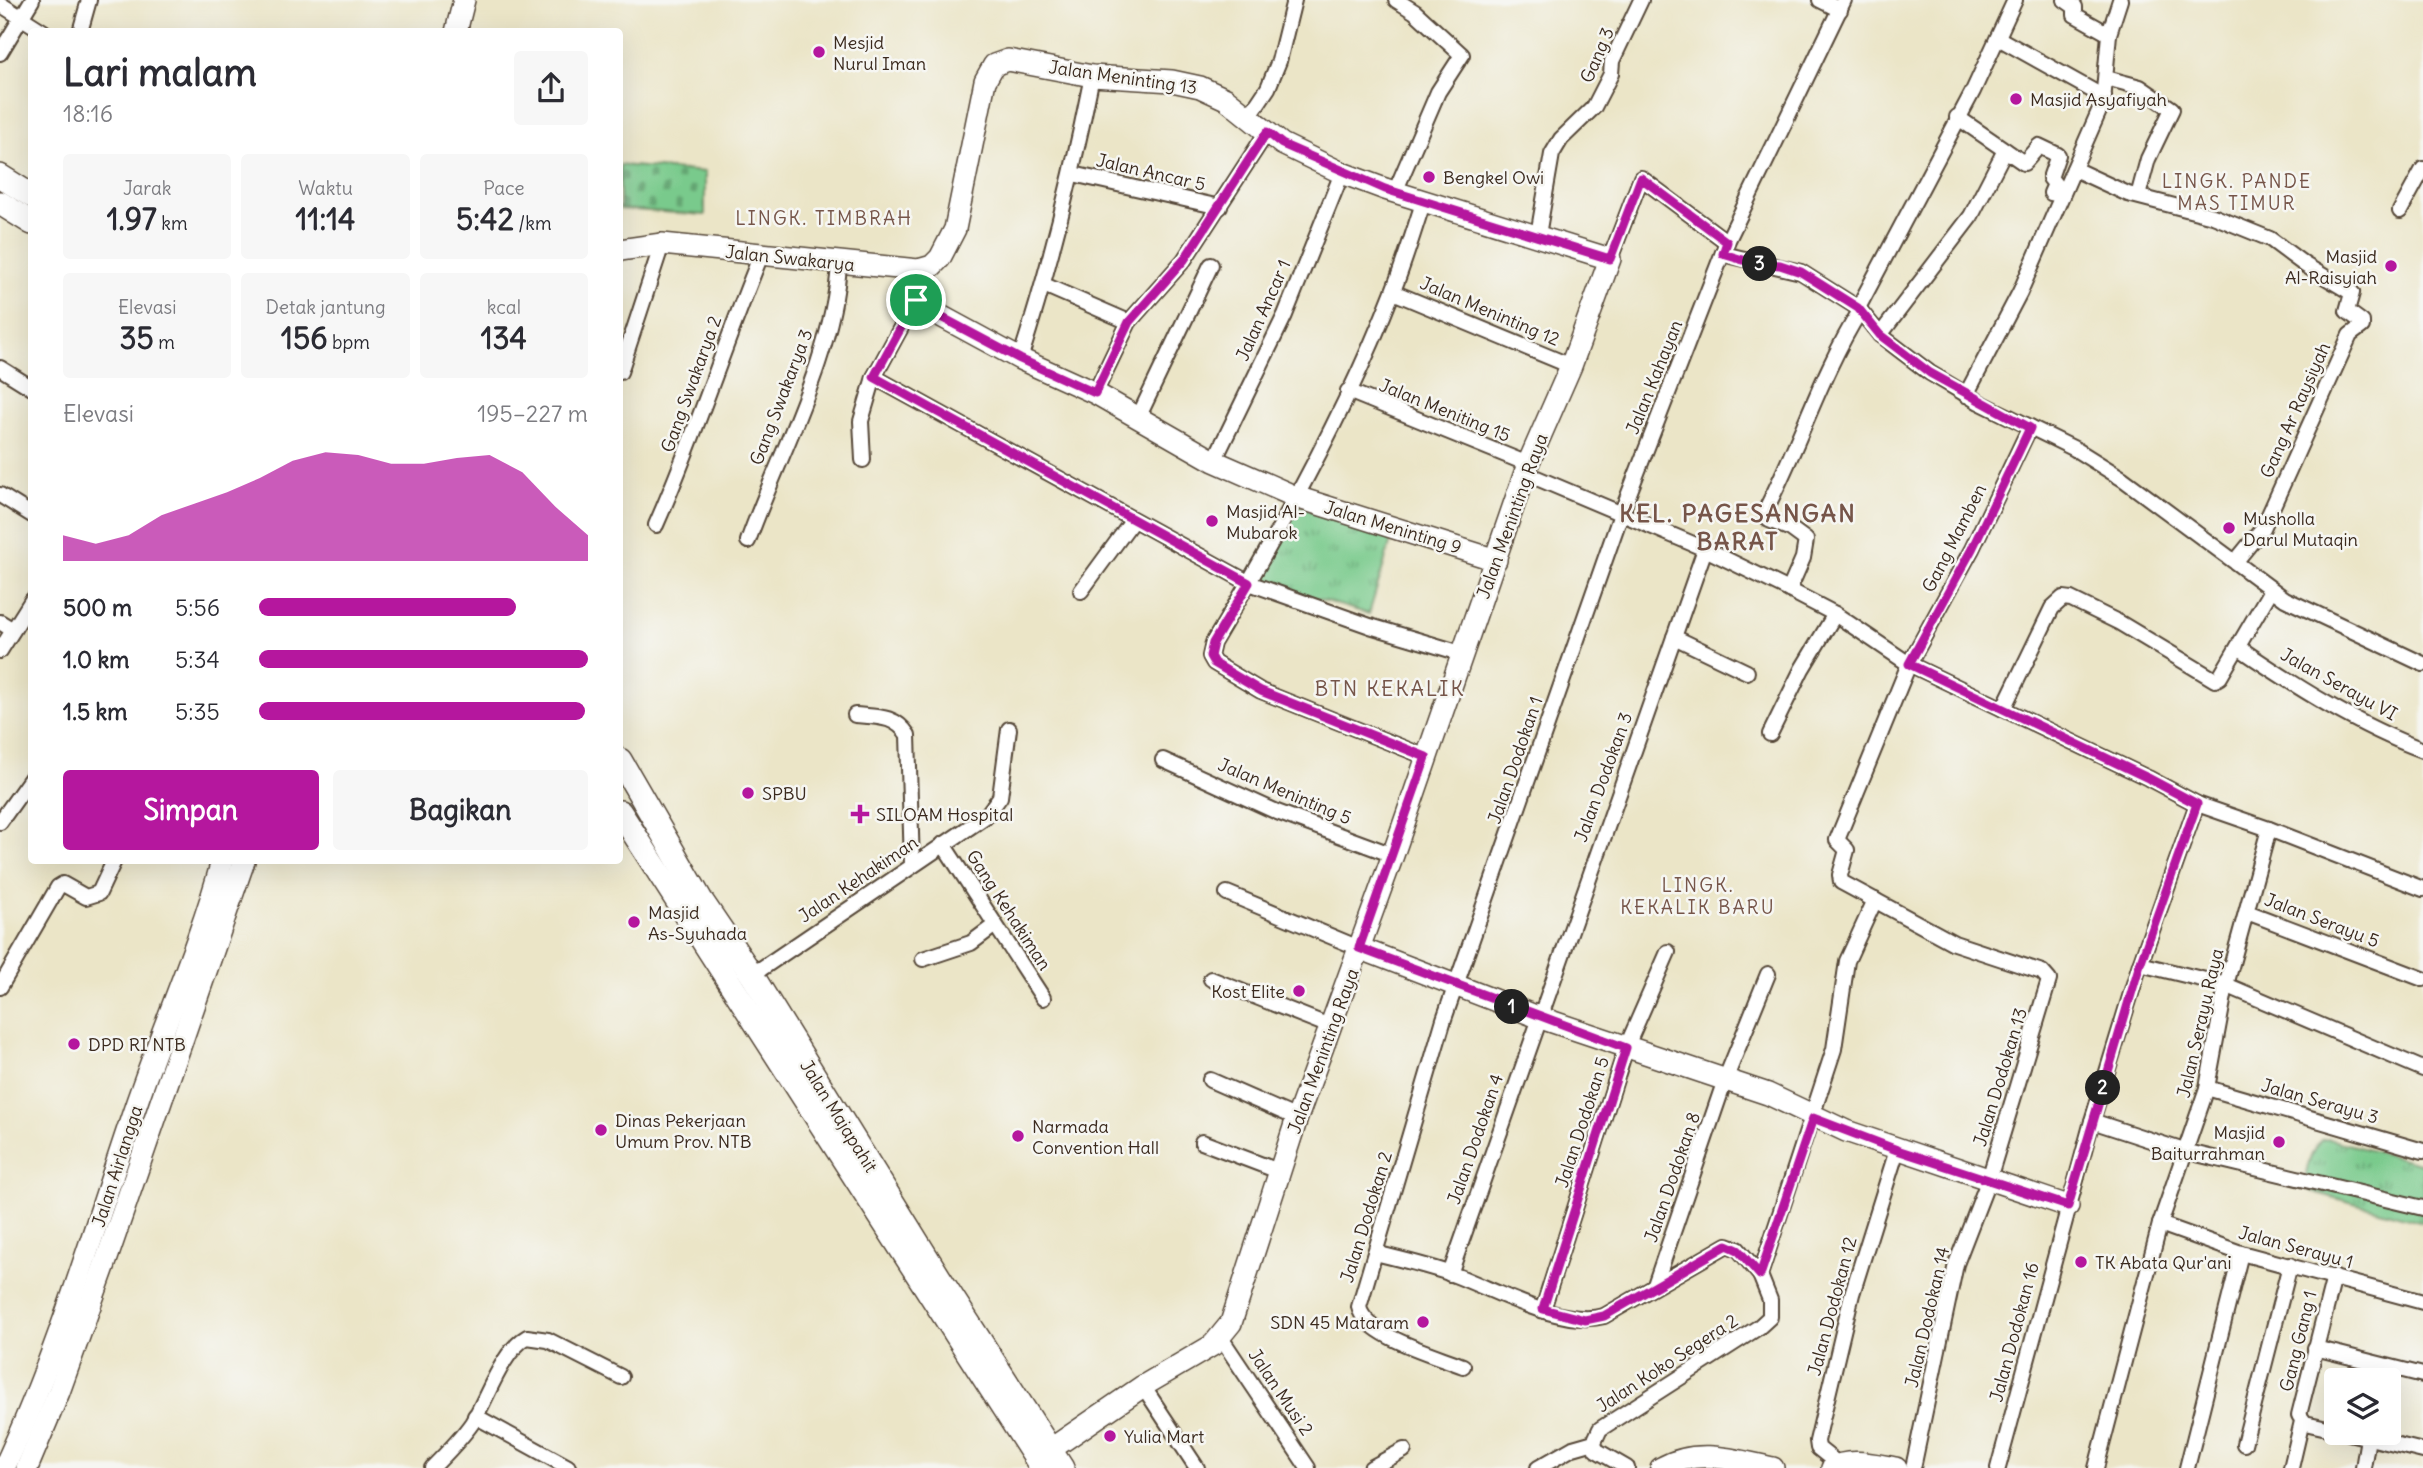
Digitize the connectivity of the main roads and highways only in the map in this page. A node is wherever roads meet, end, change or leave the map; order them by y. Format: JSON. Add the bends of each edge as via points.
{"nodes":[{"id":1,"x":0,"y":176,"type":"edge"},
{"id":2,"x":28,"y":194,"type":"edge"},
{"id":3,"x":0,"y":203,"type":"edge"},
{"id":4,"x":28,"y":220,"type":"edge"},
{"id":5,"x":623,"y":765,"type":"edge"},
{"id":6,"x":623,"y":816,"type":"edge"},
{"id":7,"x":777,"y":1035,"type":"junction"},
{"id":8,"x":1052,"y":1462,"type":"edge"}],
"edges":[{"from":1,"to":2,"type":"main road"},
{"from":3,"to":4,"type":"main road"},
{"from":5,"to":7,"type":"main road","name":"Jalan Majapahit","via":[[701,900],[752,975]]},
{"from":6,"to":7,"type":"main road","name":"Jalan Majapahit"},
{"from":7,"to":8,"type":"main road","name":"Jalan Majapahit"}]}
